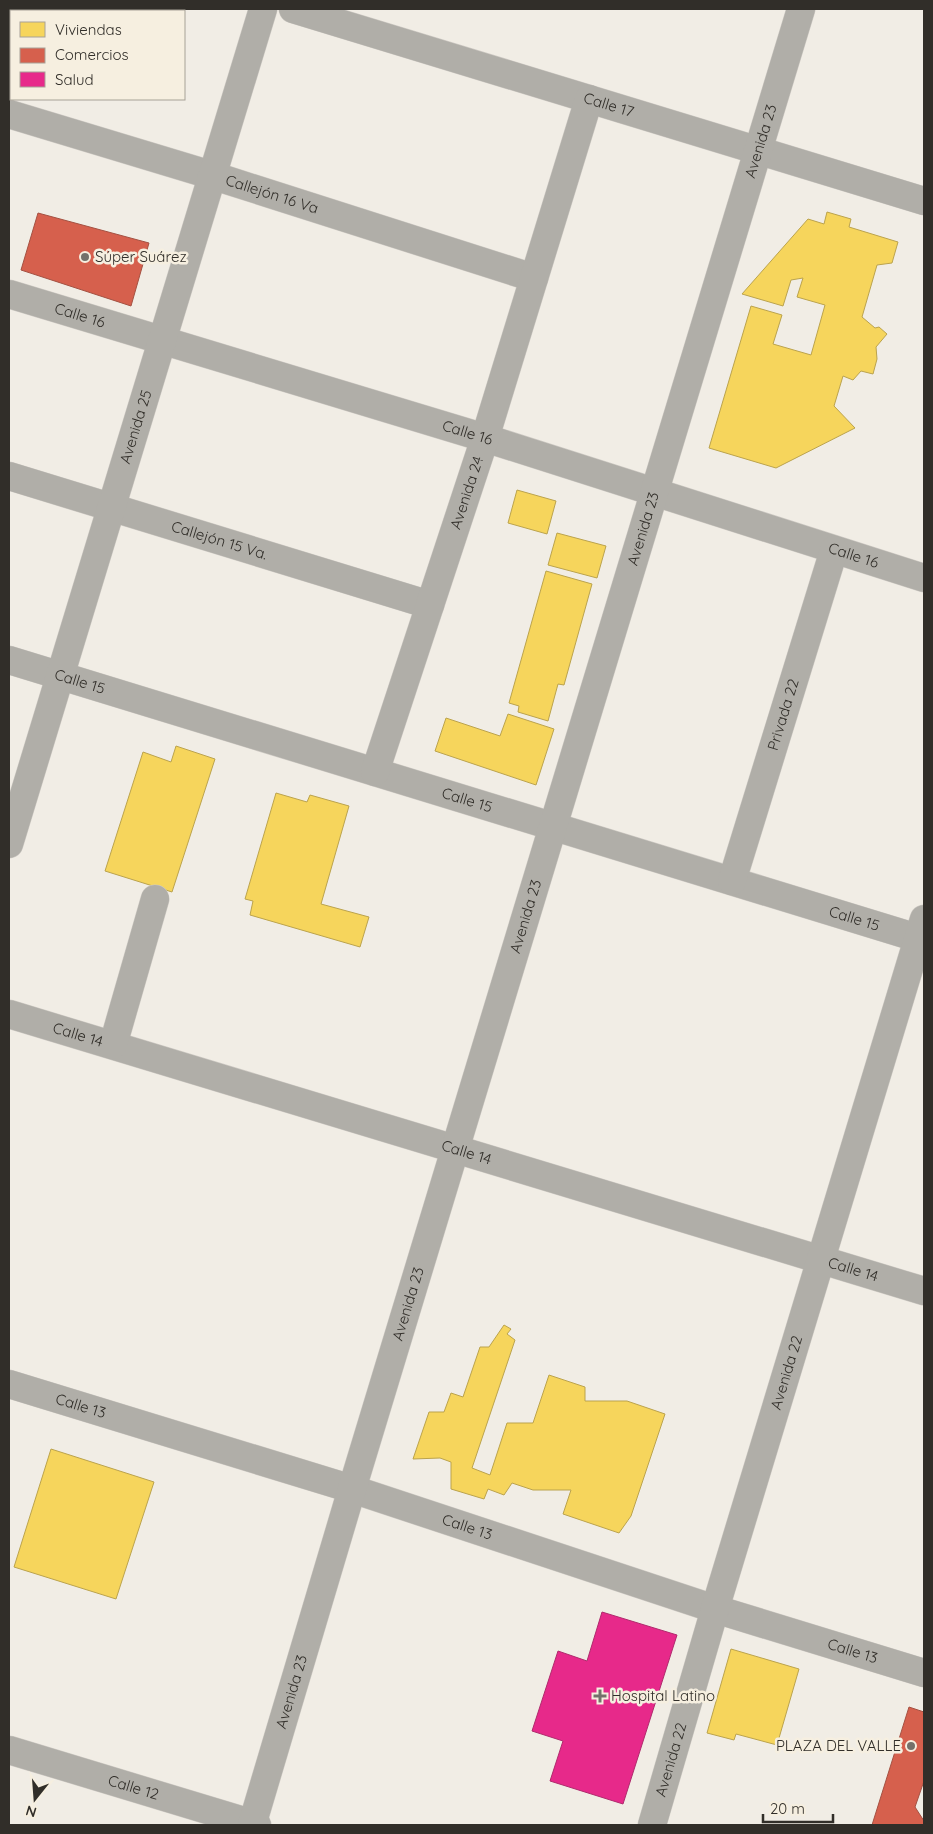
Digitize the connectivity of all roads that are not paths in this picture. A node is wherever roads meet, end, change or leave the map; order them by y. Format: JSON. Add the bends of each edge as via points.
{"nodes":[{"id":1,"x":263,"y":9,"type":"edge"},
{"id":2,"x":293,"y":9,"type":"edge"},
{"id":3,"x":801,"y":9,"type":"edge"},
{"id":4,"x":588,"y":99,"type":"junction"},
{"id":5,"x":9,"y":114,"type":"edge"},
{"id":6,"x":758,"y":150,"type":"junction"},
{"id":7,"x":211,"y":175,"type":"junction"},
{"id":8,"x":924,"y":201,"type":"edge"},
{"id":9,"x":534,"y":278,"type":"junction"},
{"id":10,"x":9,"y":294,"type":"edge"},
{"id":11,"x":162,"y":340,"type":"junction"},
{"id":12,"x":485,"y":438,"type":"junction"},
{"id":13,"x":9,"y":476,"type":"edge"},
{"id":14,"x":655,"y":492,"type":"junction"},
{"id":15,"x":111,"y":508,"type":"junction"},
{"id":16,"x":834,"y":550,"type":"junction"},
{"id":17,"x":924,"y":578,"type":"edge"},
{"id":18,"x":430,"y":605,"type":"junction"},
{"id":19,"x":9,"y":660,"type":"edge"},
{"id":20,"x":60,"y":675,"type":"junction"},
{"id":21,"x":375,"y":772,"type":"junction"},
{"id":22,"x":553,"y":826,"type":"junction"},
{"id":23,"x":9,"y":844,"type":"edge"},
{"id":24,"x":732,"y":881,"type":"junction"},
{"id":25,"x":155,"y":899,"type":"dead end"},
{"id":26,"x":922,"y":932,"type":"edge"},
{"id":27,"x":9,"y":1014,"type":"edge"},
{"id":28,"x":113,"y":1045,"type":"junction"},
{"id":29,"x":455,"y":1149,"type":"junction"},
{"id":30,"x":820,"y":1260,"type":"junction"},
{"id":31,"x":924,"y":1291,"type":"edge"},
{"id":32,"x":9,"y":1384,"type":"edge"},
{"id":33,"x":352,"y":1489,"type":"junction"},
{"id":34,"x":715,"y":1608,"type":"junction"},
{"id":35,"x":924,"y":1673,"type":"edge"},
{"id":36,"x":9,"y":1750,"type":"edge"},
{"id":37,"x":254,"y":1825,"type":"edge"},
{"id":38,"x":652,"y":1825,"type":"edge"}],
"edges":[{"from":1,"to":7,"type":"street","name":"Avenida 25"},
{"from":2,"to":4,"type":"street","name":"Calle 17"},
{"from":3,"to":6,"type":"street","name":"Avenida 23"},
{"from":4,"to":6,"type":"street","name":"Calle 17"},
{"from":4,"to":9,"type":"street","name":"Avenida 24"},
{"from":5,"to":7,"type":"street","name":"Callejón 16 Va"},
{"from":6,"to":8,"type":"street","name":"Calle 17"},
{"from":6,"to":14,"type":"street","name":"Avenida 23"},
{"from":7,"to":9,"type":"street","name":"Callejón 16 Va"},
{"from":7,"to":11,"type":"street","name":"Avenida 25"},
{"from":9,"to":12,"type":"street","name":"Avenida 24"},
{"from":10,"to":11,"type":"street","name":"Calle 16"},
{"from":11,"to":12,"type":"street","name":"Calle 16"},
{"from":11,"to":15,"type":"street","name":"Avenida 25"},
{"from":12,"to":14,"type":"street","name":"Calle 16"},
{"from":12,"to":18,"type":"street","name":"Avenida 24"},
{"from":13,"to":15,"type":"street","name":"Callejón 15 Va."},
{"from":14,"to":16,"type":"street","name":"Calle 16"},
{"from":14,"to":22,"type":"street","name":"Avenida 23"},
{"from":15,"to":18,"type":"street","name":"Callejón 15 Va."},
{"from":15,"to":20,"type":"street","name":"Avenida 25"},
{"from":16,"to":17,"type":"street","name":"Calle 16"},
{"from":16,"to":24,"type":"street","name":"Privada 22"},
{"from":18,"to":21,"type":"street","name":"Avenida 24"},
{"from":19,"to":20,"type":"street","name":"Calle 15"},
{"from":20,"to":21,"type":"street","name":"Calle 15"},
{"from":20,"to":23,"type":"street","name":"Avenida 25"},
{"from":21,"to":22,"type":"street","name":"Calle 15"},
{"from":22,"to":24,"type":"street","name":"Calle 15"},
{"from":22,"to":29,"type":"street","name":"Avenida 23"},
{"from":24,"to":26,"type":"street","name":"Calle 15"},
{"from":25,"to":28,"type":"street"},
{"from":26,"to":30,"type":"street","name":"Avenida 22"},
{"from":27,"to":28,"type":"street","name":"Calle 14"},
{"from":28,"to":29,"type":"street","name":"Calle 14"},
{"from":29,"to":30,"type":"street","name":"Calle 14"},
{"from":29,"to":33,"type":"street","name":"Avenida 23"},
{"from":30,"to":31,"type":"street","name":"Calle 14"},
{"from":30,"to":34,"type":"street","name":"Avenida 22"},
{"from":32,"to":33,"type":"street","name":"Calle 13"},
{"from":33,"to":34,"type":"street","name":"Calle 13"},
{"from":33,"to":37,"type":"street","name":"Avenida 23"},
{"from":34,"to":35,"type":"street","name":"Calle 13"},
{"from":34,"to":38,"type":"street","name":"Avenida 22"},
{"from":36,"to":37,"type":"street","name":"Calle 12"}]}
